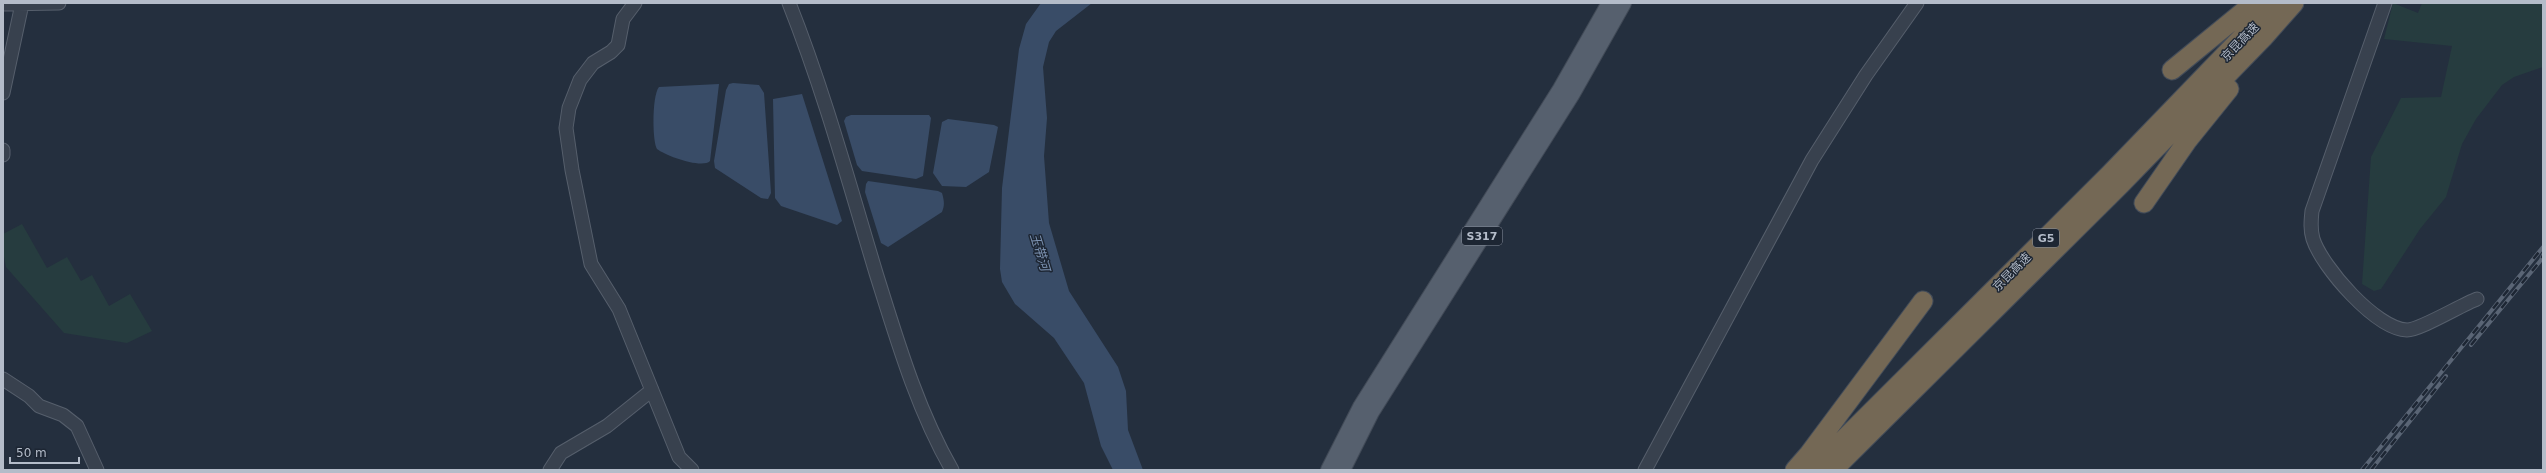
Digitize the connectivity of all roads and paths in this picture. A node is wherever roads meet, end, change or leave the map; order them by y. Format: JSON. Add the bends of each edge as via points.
{"nodes":[{"id":1,"x":59,"y":3,"type":"edge"},
{"id":2,"x":635,"y":3,"type":"edge"},
{"id":3,"x":790,"y":3,"type":"edge"},
{"id":4,"x":1610,"y":3,"type":"edge"},
{"id":5,"x":1623,"y":3,"type":"edge"},
{"id":6,"x":1917,"y":3,"type":"edge"},
{"id":7,"x":2254,"y":3,"type":"edge"},
{"id":8,"x":2275,"y":3,"type":"edge"},
{"id":9,"x":2294,"y":3,"type":"edge"},
{"id":10,"x":2385,"y":3,"type":"edge"},
{"id":11,"x":3,"y":4,"type":"edge"},
{"id":12,"x":22,"y":4,"type":"edge"},
{"id":13,"x":2269,"y":32,"type":"junction"},
{"id":14,"x":2172,"y":70,"type":"dead end"},
{"id":15,"x":3,"y":93,"type":"edge"},
{"id":16,"x":3,"y":150,"type":"edge"},
{"id":17,"x":3,"y":156,"type":"edge"},
{"id":18,"x":2144,"y":203,"type":"dead end"},
{"id":19,"x":2477,"y":299,"type":"dead end"},
{"id":20,"x":1923,"y":301,"type":"dead end"},
{"id":21,"x":3,"y":379,"type":"edge"},
{"id":22,"x":652,"y":390,"type":"junction"},
{"id":23,"x":97,"y":470,"type":"edge"},
{"id":24,"x":550,"y":470,"type":"edge"},
{"id":25,"x":692,"y":470,"type":"edge"},
{"id":26,"x":952,"y":470,"type":"edge"},
{"id":27,"x":1329,"y":470,"type":"edge"},
{"id":28,"x":1342,"y":470,"type":"edge"},
{"id":29,"x":1645,"y":470,"type":"edge"},
{"id":30,"x":1795,"y":470,"type":"edge"},
{"id":31,"x":1813,"y":470,"type":"edge"},
{"id":32,"x":1834,"y":470,"type":"edge"}],
"edges":[{"from":1,"to":12,"type":"street"},
{"from":2,"to":22,"type":"street","via":[[623,18],[618,44],[611,52],[593,63],[580,80],[569,108],[566,128],[591,264],[619,309]]},
{"from":3,"to":26,"type":"street","via":[[845,170],[894,332],[929,426]]},
{"from":4,"to":27,"type":"main road","number":"S317","via":[[1561,89],[1360,407]]},
{"from":5,"to":28,"type":"main road","number":"S317","via":[[1571,95],[1370,412]]},
{"from":6,"to":29,"type":"street","via":[[1866,75],[1812,160]]},
{"from":7,"to":14,"type":"highway"},
{"from":8,"to":31,"type":"highway","name":"京昆高速","number":"G5","via":[[2110,174]]},
{"from":9,"to":13,"type":"highway","name":"京昆高速","number":"G5"},
{"from":10,"to":19,"type":"street","via":[[2312,212],[2310,226],[2314,241],[2345,287],[2366,308],[2398,328],[2415,328]]},
{"from":11,"to":12,"type":"street"},
{"from":12,"to":15,"type":"street"},
{"from":13,"to":18,"type":"highway"},
{"from":13,"to":32,"type":"highway","name":"京昆高速","number":"G5"},
{"from":16,"to":17,"type":"street"},
{"from":20,"to":30,"type":"highway"},
{"from":21,"to":23,"type":"street","via":[[39,406],[70,420],[77,426]]},
{"from":22,"to":24,"type":"street","via":[[608,426],[561,453]]},
{"from":22,"to":25,"type":"street","via":[[679,457]]}]}
